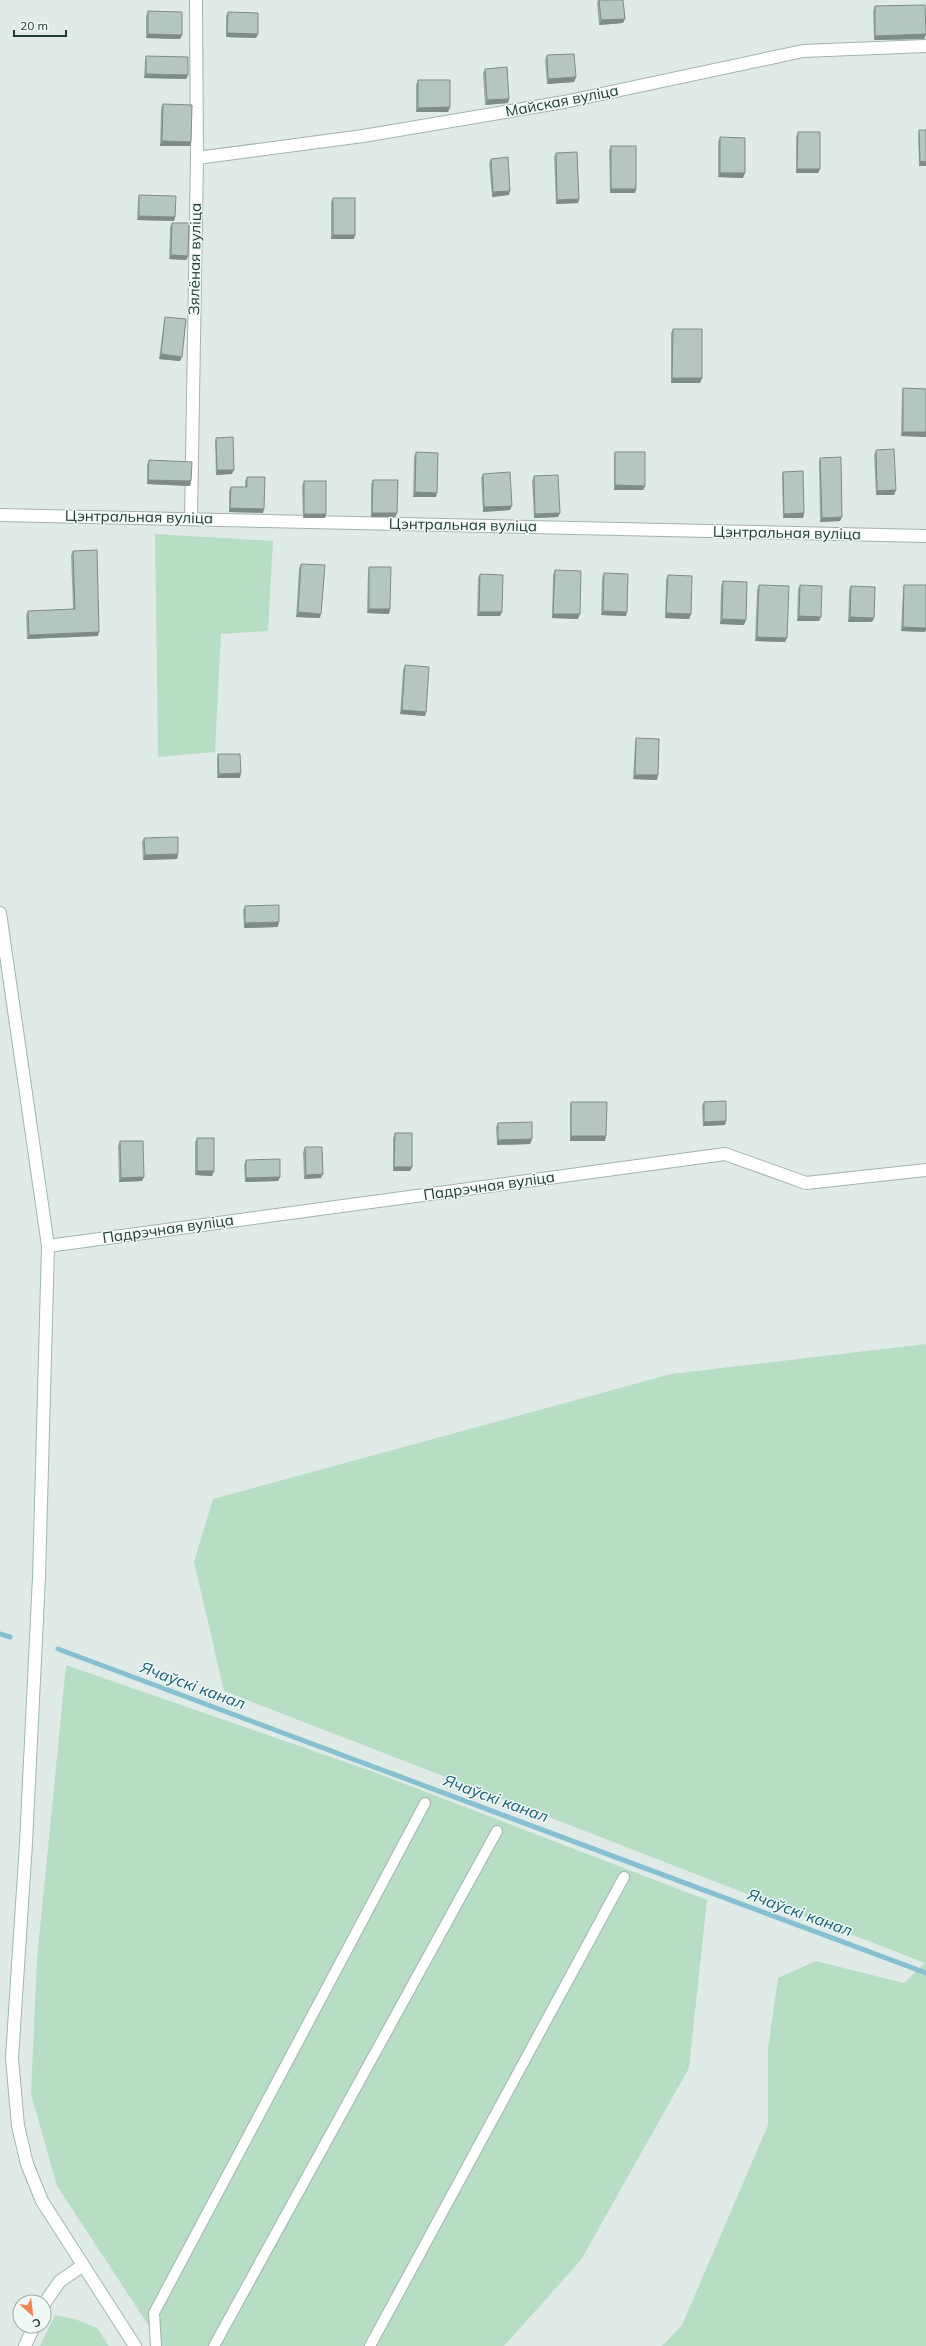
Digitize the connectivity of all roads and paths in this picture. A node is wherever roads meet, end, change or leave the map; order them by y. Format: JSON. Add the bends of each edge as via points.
{"nodes":[{"id":1,"x":196,"y":0,"type":"edge"},
{"id":2,"x":926,"y":46,"type":"edge"},
{"id":3,"x":197,"y":158,"type":"junction"},
{"id":4,"x":0,"y":515,"type":"edge"},
{"id":5,"x":191,"y":518,"type":"junction"},
{"id":6,"x":926,"y":536,"type":"edge"},
{"id":7,"x":0,"y":913,"type":"edge"},
{"id":8,"x":926,"y":1170,"type":"edge"},
{"id":9,"x":48,"y":1246,"type":"junction"},
{"id":10,"x":425,"y":1803,"type":"dead end"},
{"id":11,"x":497,"y":1831,"type":"dead end"},
{"id":12,"x":624,"y":1877,"type":"dead end"},
{"id":13,"x":82,"y":2266,"type":"junction"},
{"id":14,"x":51,"y":2294,"type":"edge"},
{"id":15,"x":30,"y":2334,"type":"edge"},
{"id":16,"x":25,"y":2346,"type":"edge"},
{"id":17,"x":135,"y":2346,"type":"edge"},
{"id":18,"x":156,"y":2346,"type":"edge"},
{"id":19,"x":214,"y":2346,"type":"edge"},
{"id":20,"x":370,"y":2346,"type":"edge"}],
"edges":[{"from":1,"to":3,"type":"street","name":"Зялёная вуліца"},
{"from":2,"to":3,"type":"street","name":"Майская вуліца","via":[[803,51],[564,102],[363,136]]},
{"from":3,"to":5,"type":"street","name":"Зялёная вуліца"},
{"from":4,"to":5,"type":"street","name":"Цэнтральная вуліца"},
{"from":5,"to":6,"type":"street","name":"Цэнтральная вуліца"},
{"from":7,"to":9,"type":"street"},
{"from":8,"to":9,"type":"street","name":"Падрэчная вуліца","via":[[806,1183],[725,1154]]},
{"from":9,"to":13,"type":"street","via":[[39,1577],[12,2058],[18,2126],[27,2164],[42,2201]]},
{"from":10,"to":18,"type":"lane","via":[[154,2313]]},
{"from":11,"to":19,"type":"lane"},
{"from":12,"to":20,"type":"lane"},
{"from":13,"to":14,"type":"street","via":[[60,2281]]},
{"from":13,"to":17,"type":"street"},
{"from":15,"to":16,"type":"street"}]}
